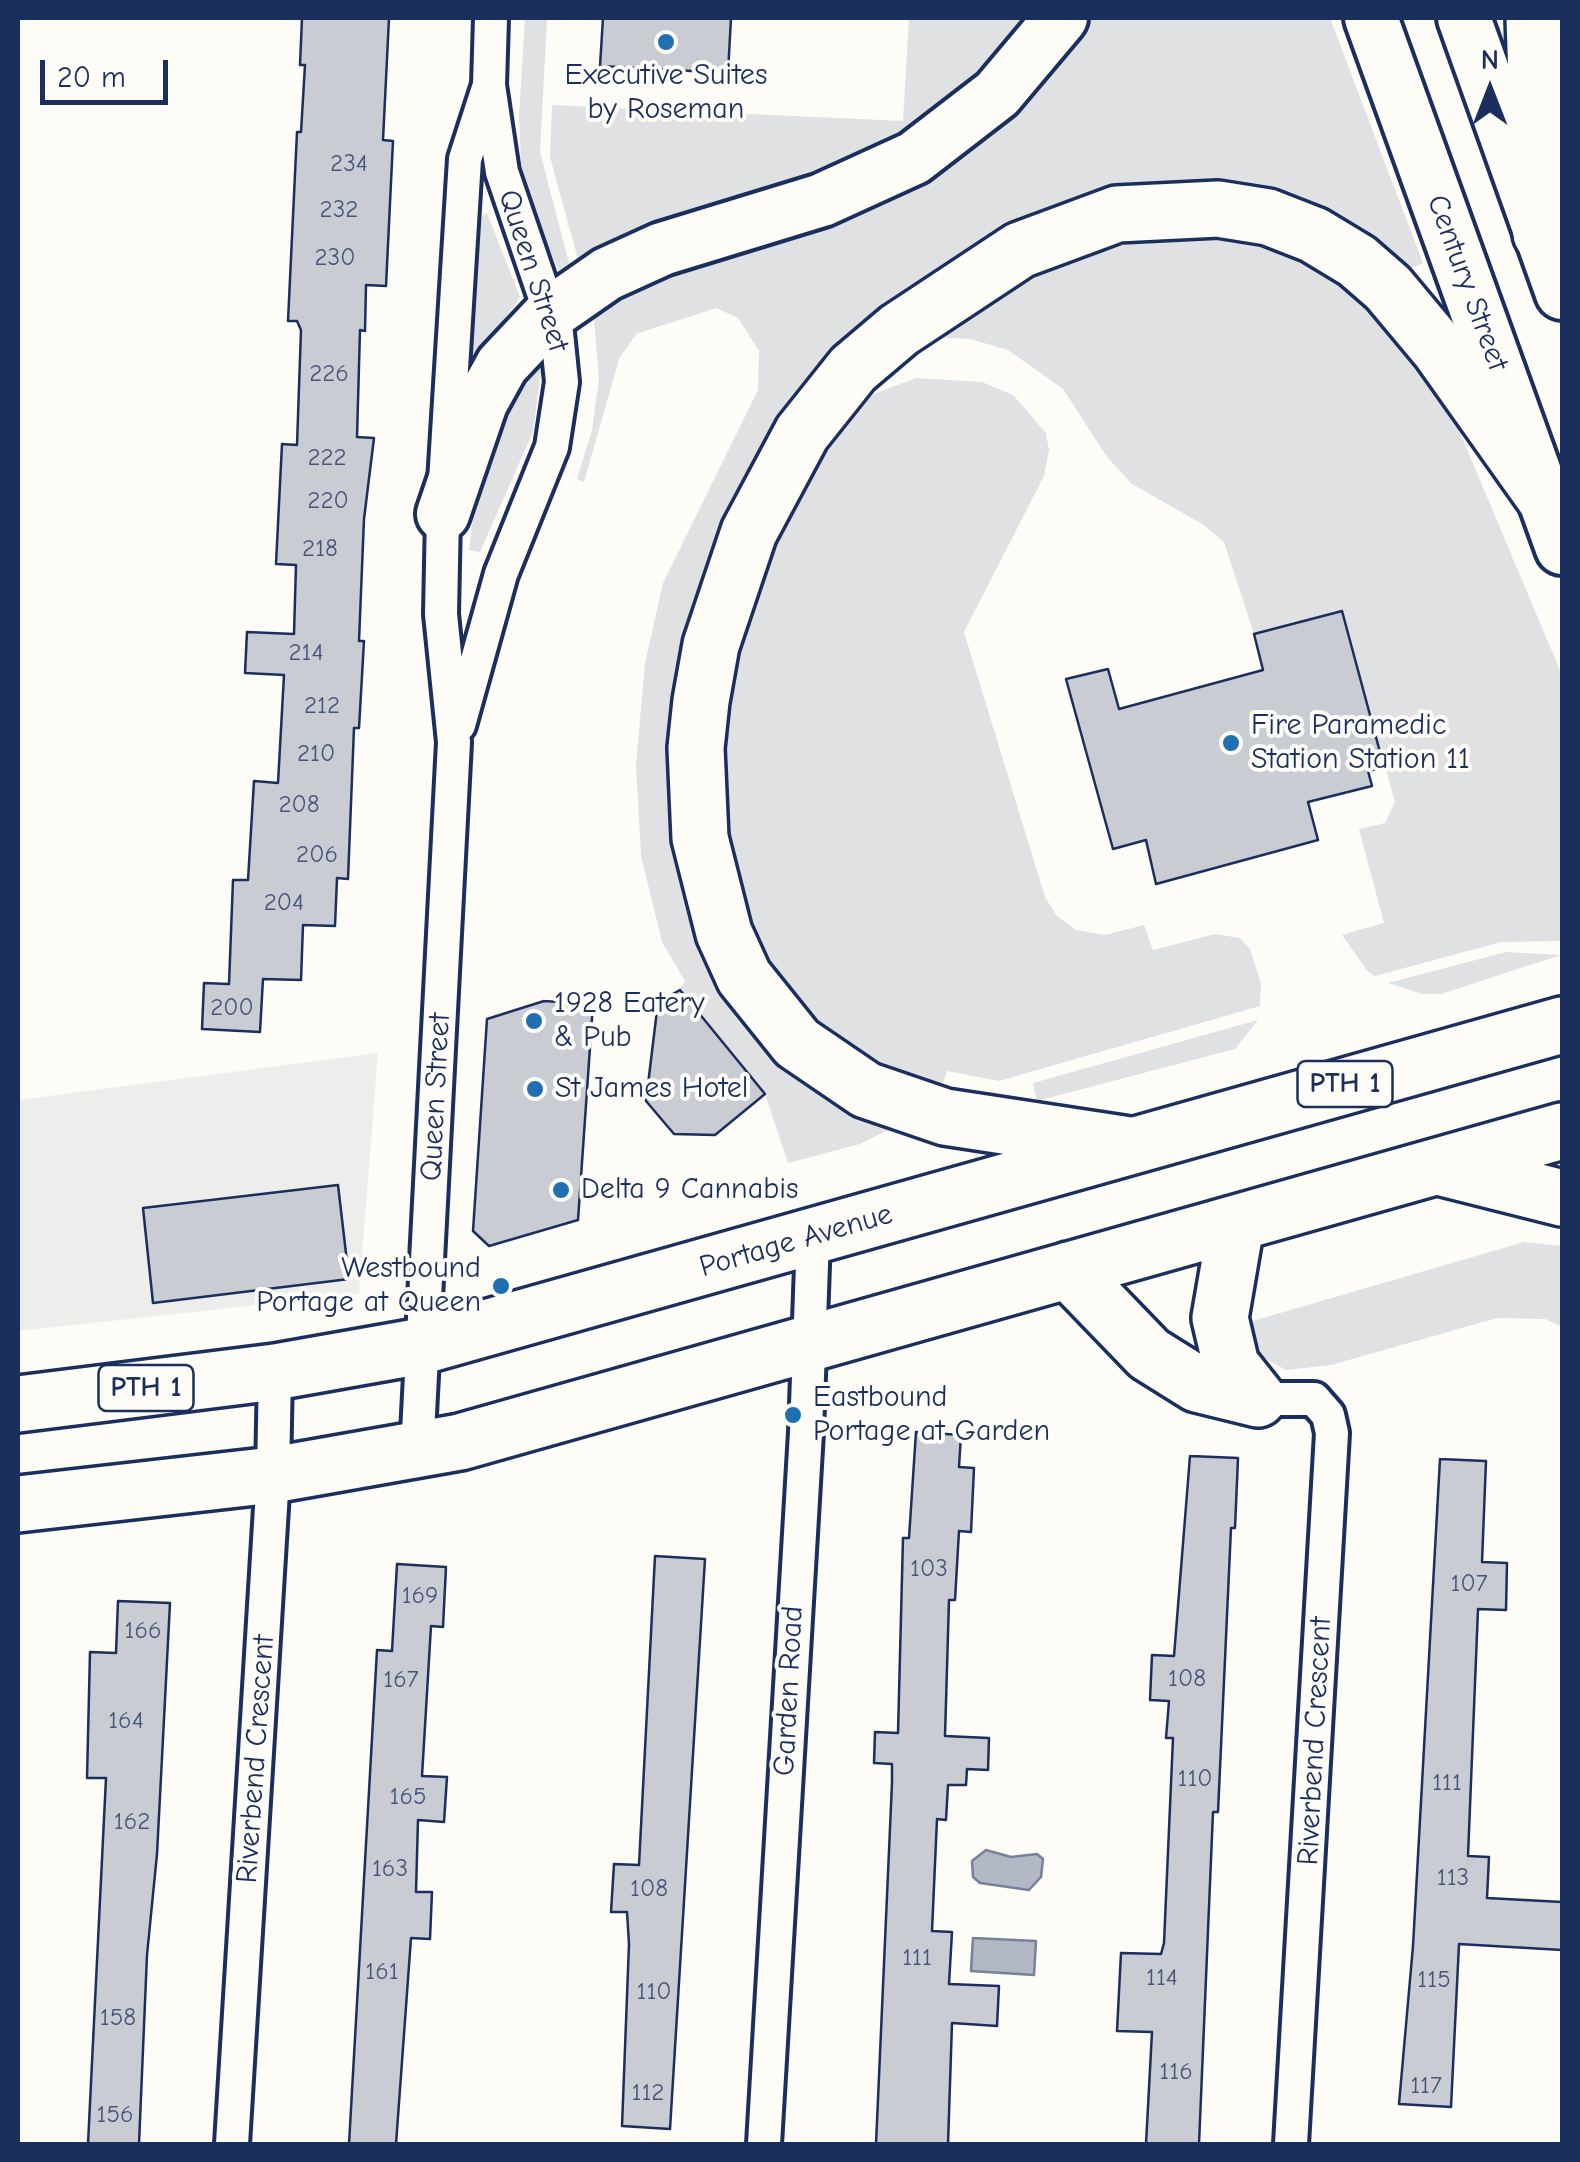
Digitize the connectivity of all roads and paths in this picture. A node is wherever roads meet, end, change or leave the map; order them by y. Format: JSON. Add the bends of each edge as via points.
{"nodes":[{"id":1,"x":491,"y":18,"type":"edge"},
{"id":2,"x":1061,"y":18,"type":"edge"},
{"id":3,"x":1371,"y":18,"type":"edge"},
{"id":4,"x":1464,"y":18,"type":"edge"},
{"id":5,"x":1534,"y":18,"type":"edge"},
{"id":6,"x":489,"y":84,"type":"junction"},
{"id":7,"x":1541,"y":234,"type":"junction"},
{"id":8,"x":1562,"y":293,"type":"edge"},
{"id":9,"x":551,"y":313,"type":"junction"},
{"id":10,"x":1544,"y":498,"type":"junction"},
{"id":11,"x":444,"y":514,"type":"junction"},
{"id":12,"x":1562,"y":548,"type":"edge"},
{"id":13,"x":454,"y":742,"type":"junction"},
{"id":14,"x":1562,"y":1025,"type":"edge"},
{"id":15,"x":1562,"y":1131,"type":"edge"},
{"id":16,"x":1129,"y":1145,"type":"junction"},
{"id":17,"x":1436,"y":1166,"type":"junction"},
{"id":18,"x":1562,"y":1198,"type":"edge"},
{"id":19,"x":1236,"y":1225,"type":"junction"},
{"id":20,"x":812,"y":1237,"type":"junction"},
{"id":21,"x":1068,"y":1270,"type":"junction"},
{"id":22,"x":808,"y":1344,"type":"junction"},
{"id":23,"x":422,"y":1346,"type":"junction"},
{"id":24,"x":275,"y":1372,"type":"junction"},
{"id":25,"x":1258,"y":1399,"type":"junction"},
{"id":26,"x":18,"y":1404,"type":"edge"},
{"id":27,"x":417,"y":1452,"type":"junction"},
{"id":28,"x":274,"y":1475,"type":"junction"},
{"id":29,"x":18,"y":1504,"type":"edge"},
{"id":30,"x":232,"y":2144,"type":"edge"},
{"id":31,"x":764,"y":2144,"type":"edge"},
{"id":32,"x":1292,"y":2144,"type":"edge"}],
"edges":[{"from":1,"to":6,"type":"street","name":"Queen Street"},
{"from":2,"to":9,"type":"main road","via":[[998,94],[914,158],[822,200],[662,248],[607,274]]},
{"from":3,"to":10,"type":"main road","name":"Century Street"},
{"from":4,"to":7,"type":"main road"},
{"from":5,"to":7,"type":"highway"},
{"from":6,"to":9,"type":"street","name":"Queen Street","via":[[511,210]]},
{"from":6,"to":11,"type":"street","name":"Queen Street","via":[[465,159]]},
{"from":7,"to":8,"type":"main road"},
{"from":9,"to":11,"type":"main road","via":[[502,365],[481,403]]},
{"from":9,"to":13,"type":"street","name":"Queen Street","via":[[563,366],[559,420],[501,574]]},
{"from":10,"to":12,"type":"main road","name":"Century Street"},
{"from":10,"to":16,"type":"highway","via":[[1388,288],[1314,235],[1268,217],[1218,209],[1117,214],[1020,250],[899,330],[853,369],[802,433],[749,532],[701,701],[700,838],[730,948],[744,977],[798,1043],[866,1090],[945,1117]]},
{"from":11,"to":13,"type":"street","name":"Queen Street","via":[[441,614]]},
{"from":13,"to":23,"type":"street","name":"Queen Street"},
{"from":14,"to":16,"type":"highway","name":"Portage Avenue","number":"PTH 1"},
{"from":15,"to":17,"type":"highway"},
{"from":16,"to":20,"type":"highway","name":"Portage Avenue","number":"PTH 1"},
{"from":17,"to":18,"type":"highway"},
{"from":17,"to":19,"type":"highway"},
{"from":19,"to":21,"type":"highway"},
{"from":19,"to":25,"type":"highway","via":[[1220,1318],[1232,1364]]},
{"from":20,"to":22,"type":"street","name":"Garden Road"},
{"from":20,"to":23,"type":"highway","name":"Portage Avenue","number":"PTH 1"},
{"from":21,"to":22,"type":"highway"},
{"from":21,"to":25,"type":"highway","via":[[1148,1354],[1198,1384]]},
{"from":22,"to":27,"type":"highway"},
{"from":22,"to":31,"type":"street","name":"Garden Road"},
{"from":23,"to":24,"type":"highway","name":"Portage Avenue","number":"PTH 1"},
{"from":23,"to":27,"type":"street","name":"Queen Street"},
{"from":24,"to":26,"type":"highway","name":"Portage Avenue","number":"PTH 1"},
{"from":24,"to":28,"type":"street","name":"Riverbend Crescent"},
{"from":25,"to":32,"type":"street","name":"Riverbend Crescent","via":[[1314,1399],[1328,1414],[1332,1433]]},
{"from":27,"to":28,"type":"highway"},
{"from":28,"to":29,"type":"highway"},
{"from":28,"to":30,"type":"street","name":"Riverbend Crescent"}]}
